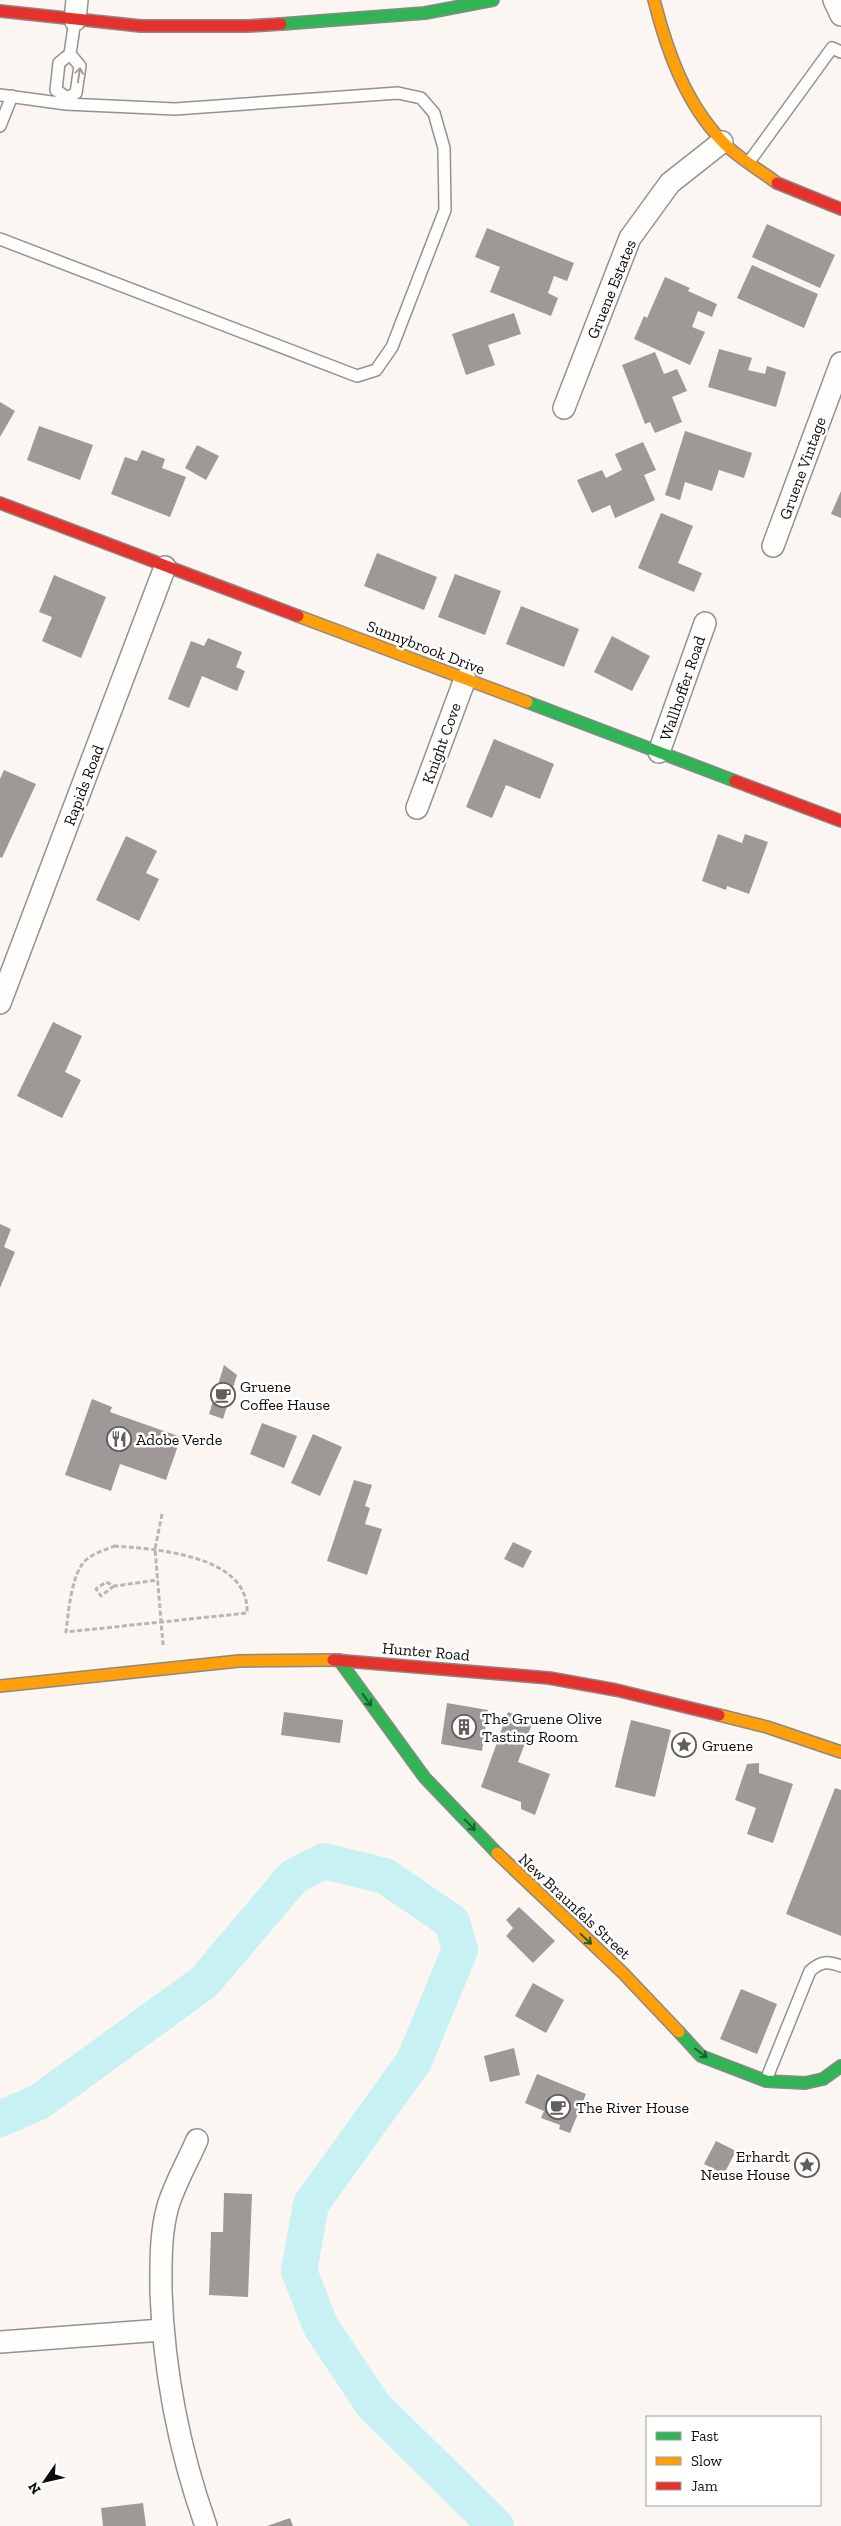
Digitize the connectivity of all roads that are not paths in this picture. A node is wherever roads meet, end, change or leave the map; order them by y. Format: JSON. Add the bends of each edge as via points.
{"nodes":[{"id":1,"x":493,"y":0,"type":"edge"},
{"id":2,"x":654,"y":0,"type":"edge"},
{"id":3,"x":834,"y":0,"type":"edge"},
{"id":4,"x":76,"y":10,"type":"edge"},
{"id":5,"x":0,"y":11,"type":"edge"},
{"id":6,"x":841,"y":15,"type":"edge"},
{"id":7,"x":841,"y":52,"type":"edge"},
{"id":8,"x":70,"y":54,"type":"junction"},
{"id":9,"x":0,"y":95,"type":"edge"},
{"id":10,"x":12,"y":96,"type":"junction"},
{"id":11,"x":66,"y":101,"type":"junction"},
{"id":12,"x":0,"y":126,"type":"edge"},
{"id":13,"x":722,"y":142,"type":"junction"},
{"id":14,"x":749,"y":162,"type":"junction"},
{"id":15,"x":841,"y":208,"type":"edge"},
{"id":16,"x":0,"y":239,"type":"edge"},
{"id":17,"x":841,"y":363,"type":"edge"},
{"id":18,"x":564,"y":408,"type":"dead end"},
{"id":19,"x":0,"y":504,"type":"edge"},
{"id":20,"x":773,"y":546,"type":"dead end"},
{"id":21,"x":165,"y":567,"type":"junction"},
{"id":22,"x":705,"y":623,"type":"dead end"},
{"id":23,"x":465,"y":679,"type":"junction"},
{"id":24,"x":659,"y":752,"type":"junction"},
{"id":25,"x":417,"y":808,"type":"dead end"},
{"id":26,"x":841,"y":821,"type":"edge"},
{"id":27,"x":0,"y":1003,"type":"edge"},
{"id":28,"x":339,"y":1660,"type":"junction"},
{"id":29,"x":0,"y":1686,"type":"edge"},
{"id":30,"x":841,"y":1752,"type":"edge"},
{"id":31,"x":841,"y":1966,"type":"edge"},
{"id":32,"x":841,"y":2066,"type":"edge"},
{"id":33,"x":766,"y":2081,"type":"junction"},
{"id":34,"x":197,"y":2140,"type":"dead end"},
{"id":35,"x":162,"y":2330,"type":"junction"},
{"id":36,"x":0,"y":2342,"type":"edge"},
{"id":37,"x":206,"y":2526,"type":"edge"}],
"edges":[{"from":1,"to":4,"type":"street","via":[[425,13],[248,26],[141,26]]},
{"from":2,"to":13,"type":"street","via":[[665,44],[687,93]]},
{"from":3,"to":6,"type":"street"},
{"from":4,"to":5,"type":"street"},
{"from":4,"to":8,"type":"lane"},
{"from":7,"to":14,"type":"lane","via":[[832,48]]},
{"from":11,"to":8,"type":"lane","one_way":true,"via":[[76,94],[80,66]]},
{"from":8,"to":11,"type":"lane","via":[[59,63],[56,90]]},
{"from":9,"to":10,"type":"lane"},
{"from":10,"to":11,"type":"lane"},
{"from":10,"to":12,"type":"lane"},
{"from":11,"to":16,"type":"lane","via":[[175,109],[398,93],[421,98],[434,113],[444,148],[445,210],[392,347],[376,370],[357,376]]},
{"from":13,"to":14,"type":"street"},
{"from":13,"to":18,"type":"street","name":"Gruene Estates","via":[[670,183],[630,238]]},
{"from":14,"to":15,"type":"street","via":[[780,185]]},
{"from":17,"to":20,"type":"street","name":"Gruene Vintage"},
{"from":19,"to":21,"type":"street","name":"Sunnybrook Drive"},
{"from":21,"to":23,"type":"street","name":"Sunnybrook Drive"},
{"from":21,"to":27,"type":"street","name":"Rapids Road"},
{"from":22,"to":24,"type":"street","name":"Wallhoffer Road"},
{"from":23,"to":24,"type":"street","name":"Sunnybrook Drive"},
{"from":23,"to":25,"type":"street","name":"Knight Cove"},
{"from":24,"to":26,"type":"street","name":"Sunnybrook Drive"},
{"from":28,"to":29,"type":"street","name":"Hunter Road","via":[[239,1661]]},
{"from":28,"to":30,"type":"street","name":"Hunter Road","via":[[549,1678],[616,1690],[767,1727]]},
{"from":28,"to":33,"type":"street","name":"New Braunfels Street","one_way":true,"via":[[425,1778],[504,1862],[623,1974],[701,2056]]},
{"from":31,"to":33,"type":"lane","via":[[818,1963],[810,1971]]},
{"from":32,"to":33,"type":"street","name":"New Braunfels Street","via":[[823,2079],[805,2083]]},
{"from":34,"to":35,"type":"street","via":[[168,2206],[161,2258]]},
{"from":35,"to":36,"type":"street"},
{"from":35,"to":37,"type":"street","via":[[174,2417]]}]}
